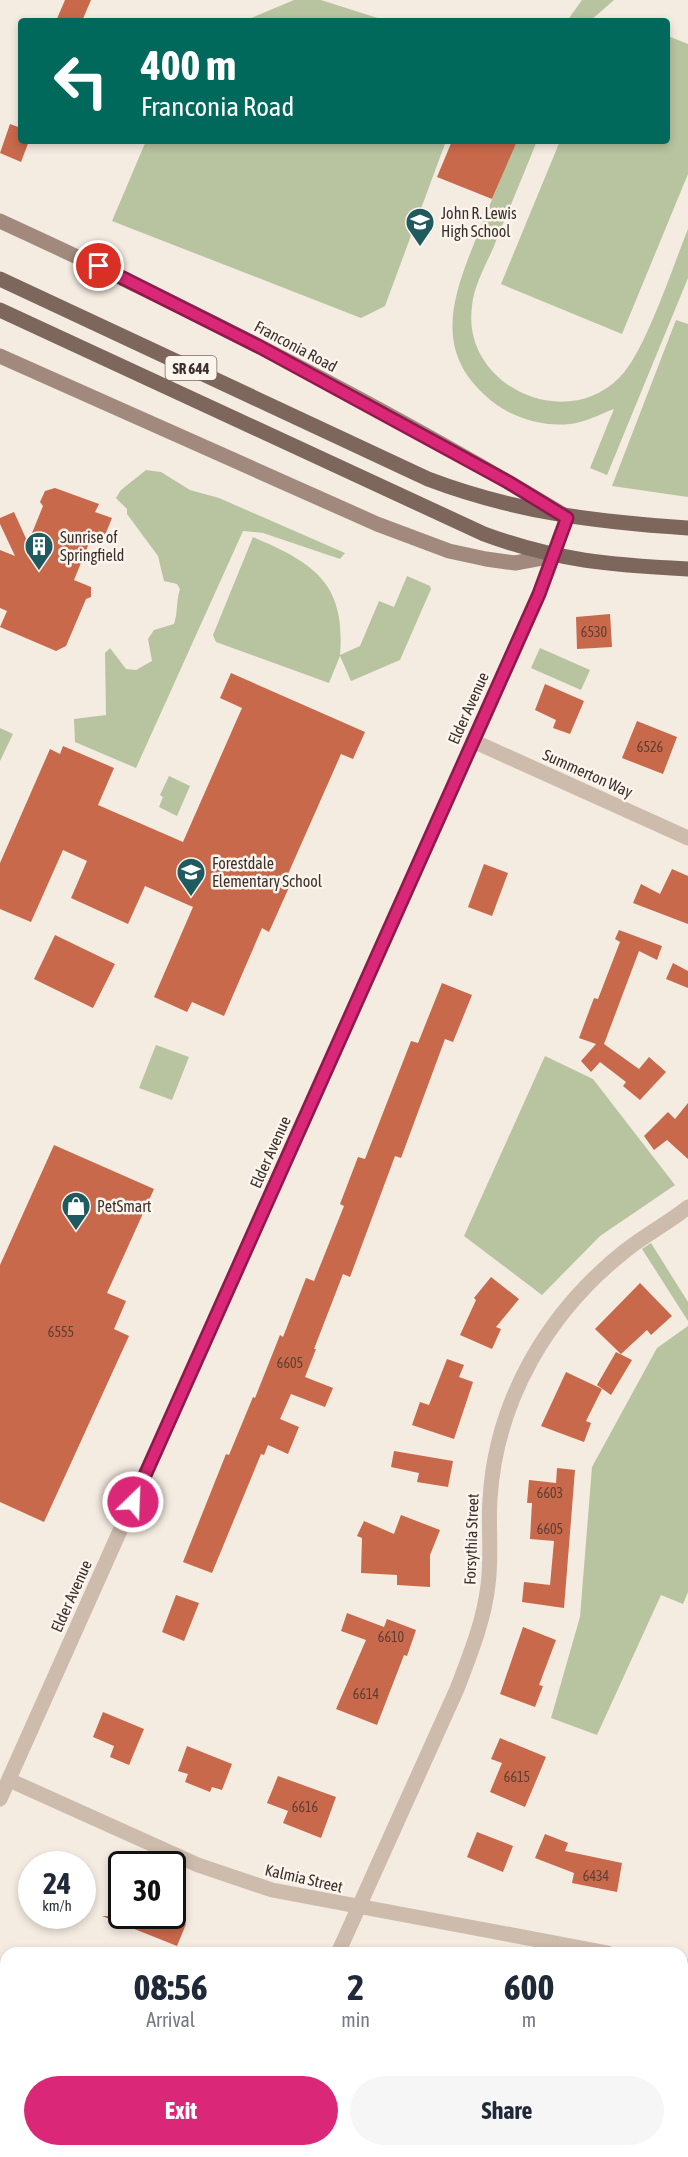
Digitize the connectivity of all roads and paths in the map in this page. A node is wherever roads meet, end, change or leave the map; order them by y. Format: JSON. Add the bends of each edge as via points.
{"nodes":[{"id":1,"x":0,"y":221,"type":"edge"},
{"id":2,"x":0,"y":279,"type":"edge"},
{"id":3,"x":0,"y":310,"type":"edge"},
{"id":4,"x":0,"y":356,"type":"edge"},
{"id":5,"x":567,"y":518,"type":"junction"},
{"id":6,"x":688,"y":528,"type":"edge"},
{"id":7,"x":553,"y":556,"type":"junction"},
{"id":8,"x":688,"y":569,"type":"edge"},
{"id":9,"x":473,"y":741,"type":"junction"},
{"id":10,"x":688,"y":838,"type":"edge"},
{"id":11,"x":688,"y":1207,"type":"edge"},
{"id":12,"x":9,"y":1780,"type":"junction"},
{"id":13,"x":0,"y":1799,"type":"edge"},
{"id":14,"x":358,"y":1908,"type":"junction"},
{"id":15,"x":341,"y":1947,"type":"edge"},
{"id":16,"x":575,"y":1947,"type":"edge"}],
"edges":[{"from":1,"to":5,"type":"main road","name":"Franconia Road","via":[[213,322],[498,476]]},
{"from":2,"to":5,"type":"main road","name":"Franconia Road","number":"SR 644","via":[[428,479],[509,506]]},
{"from":3,"to":7,"type":"main road","number":"SR 644","via":[[430,510],[484,534]]},
{"from":4,"to":7,"type":"main road","via":[[377,524],[486,559],[514,562]]},
{"from":5,"to":6,"type":"main road","name":"Franconia Road","number":"SR 644"},
{"from":5,"to":7,"type":"street","name":"Elder Avenue"},
{"from":7,"to":8,"type":"main road","number":"SR 644"},
{"from":7,"to":9,"type":"street","name":"Elder Avenue"},
{"from":9,"to":10,"type":"street","name":"Summerton Way"},
{"from":9,"to":12,"type":"street","name":"Elder Avenue"},
{"from":11,"to":14,"type":"street","name":"Forsythia Street","via":[[625,1250],[589,1282],[556,1321],[527,1367],[508,1411],[494,1463],[489,1583],[474,1645]]},
{"from":12,"to":13,"type":"street","name":"Elder Avenue"},
{"from":12,"to":14,"type":"street","name":"Kalmia Street","via":[[229,1877]]},
{"from":14,"to":15,"type":"street","name":"Forsythia Street"},
{"from":14,"to":16,"type":"street","name":"Kalmia Street"}]}
